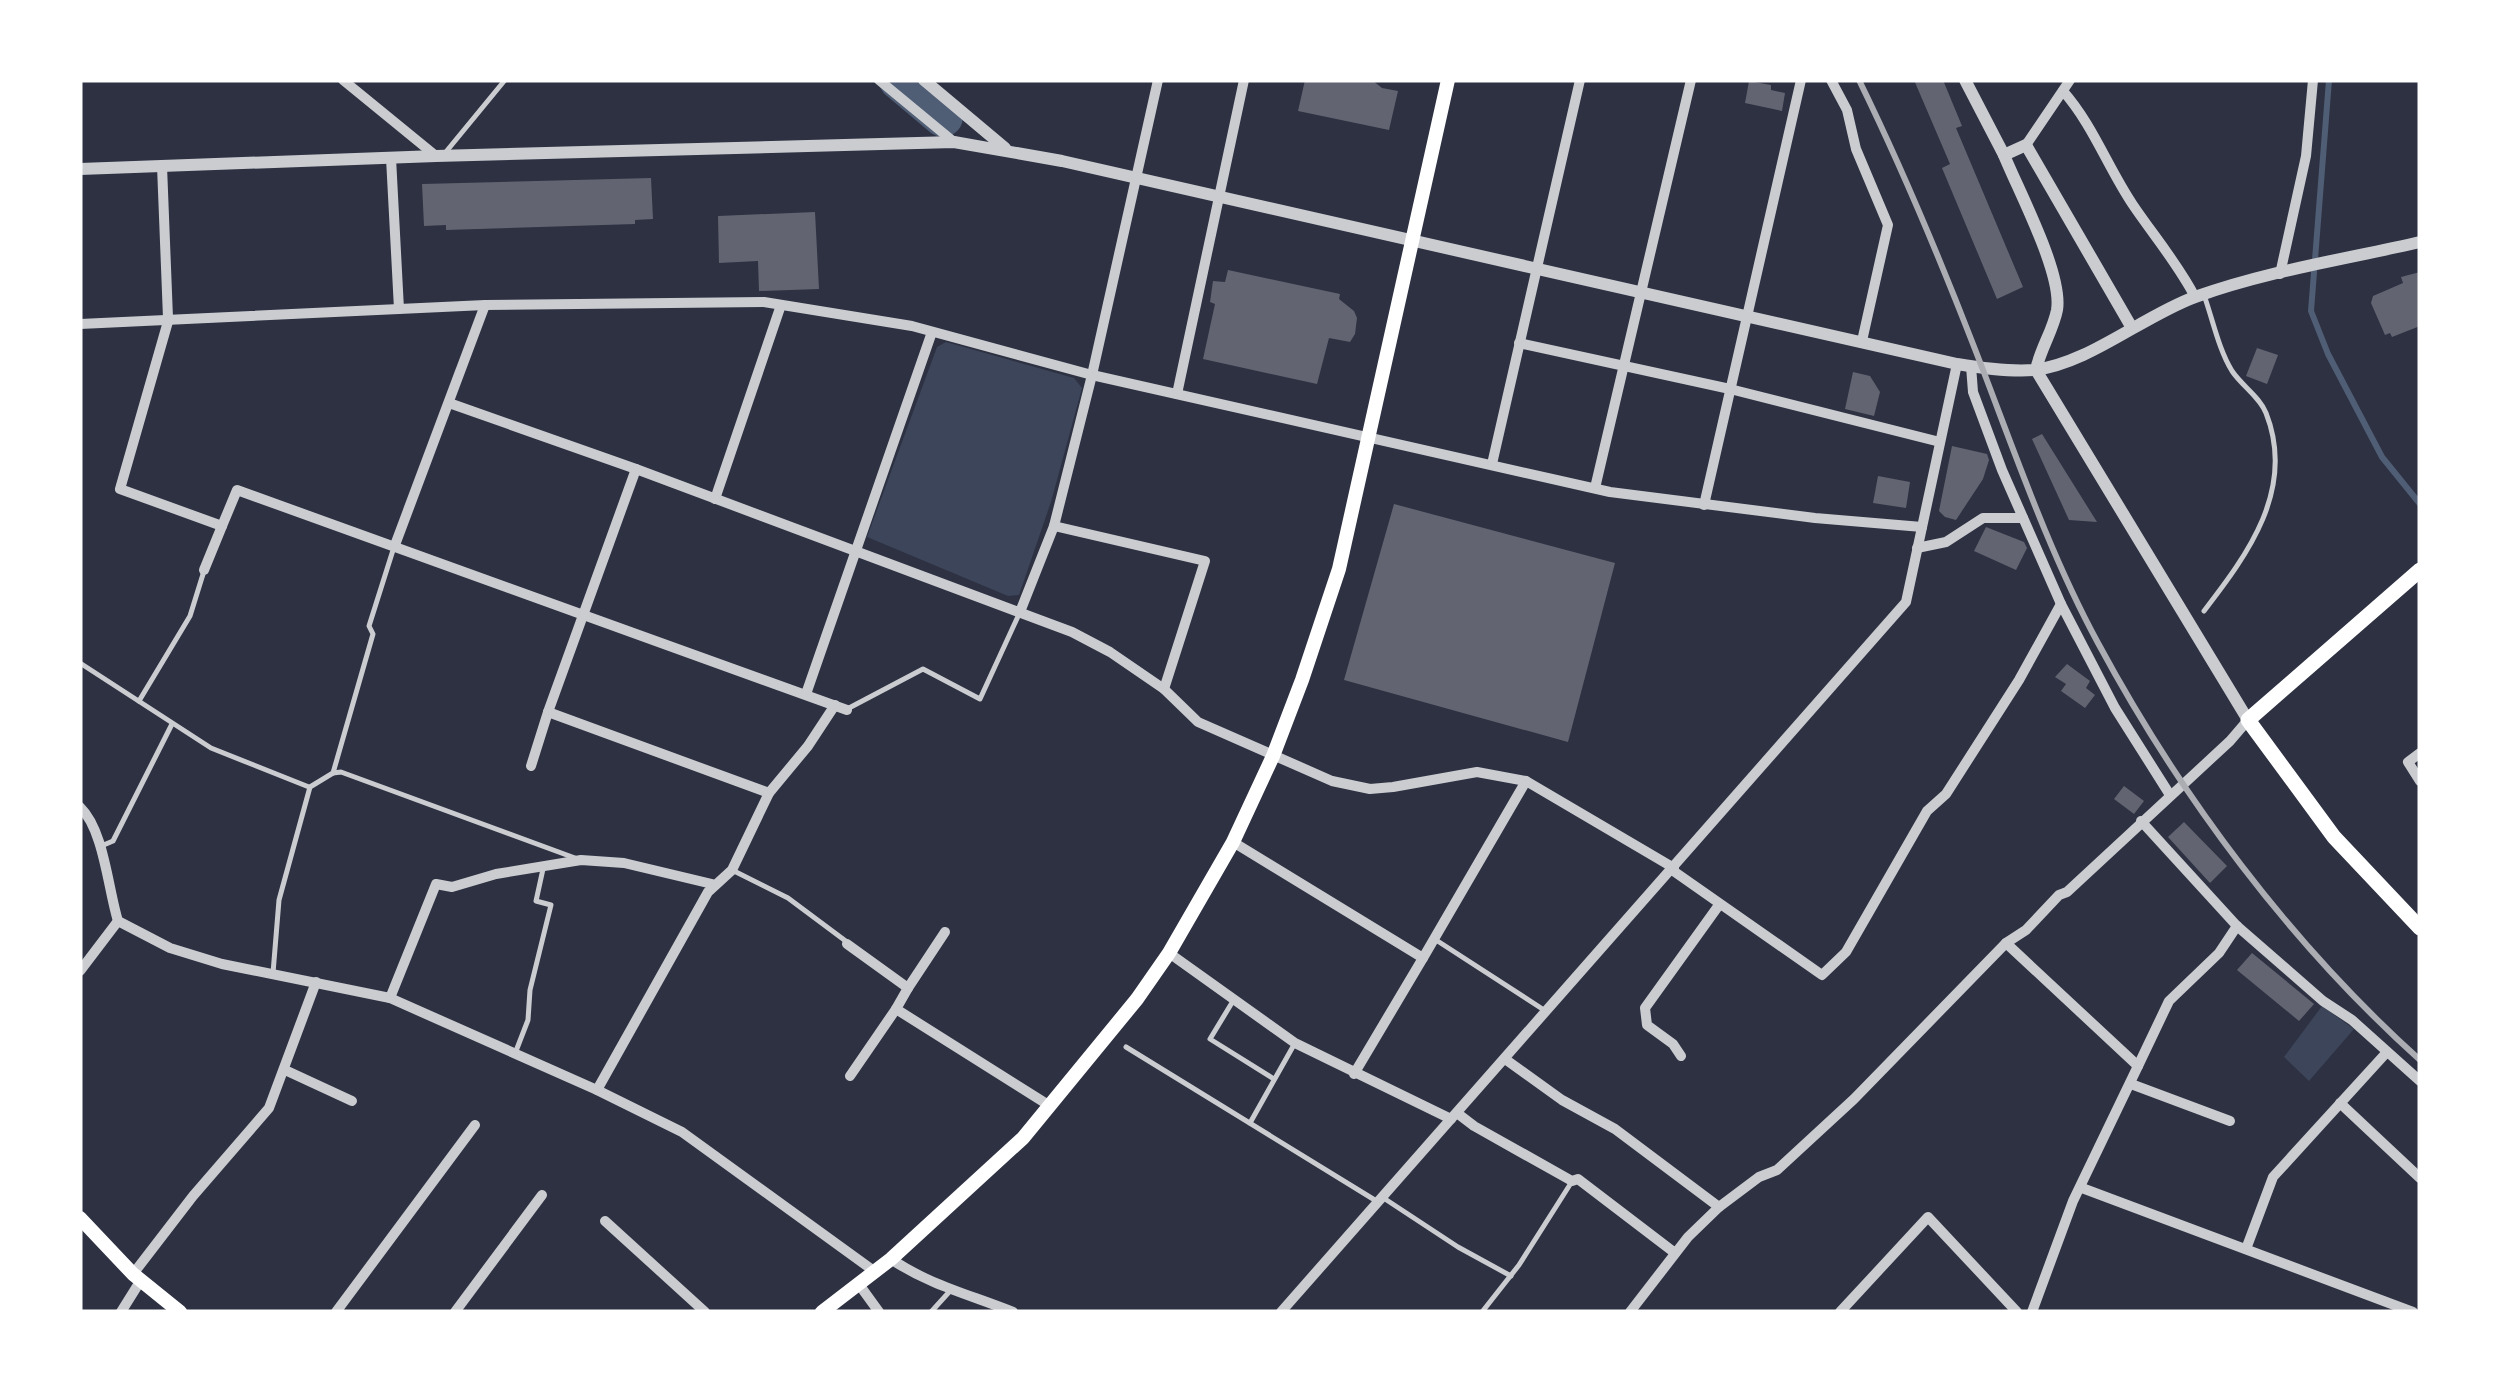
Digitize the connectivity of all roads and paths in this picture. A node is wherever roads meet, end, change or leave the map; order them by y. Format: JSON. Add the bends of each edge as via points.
{"nodes":[{"id":1,"x":506,"y":80,"type":"edge"},
{"id":2,"x":878,"y":80,"type":"edge"},
{"id":3,"x":924,"y":80,"type":"edge"},
{"id":4,"x":1158,"y":80,"type":"edge"},
{"id":5,"x":1244,"y":80,"type":"edge"},
{"id":6,"x":1448,"y":80,"type":"edge"},
{"id":7,"x":1580,"y":80,"type":"edge"},
{"id":8,"x":1691,"y":80,"type":"edge"},
{"id":9,"x":1801,"y":80,"type":"edge"},
{"id":10,"x":1830,"y":80,"type":"edge"},
{"id":11,"x":1964,"y":80,"type":"edge"},
{"id":12,"x":2070,"y":80,"type":"edge"},
{"id":13,"x":2314,"y":80,"type":"edge"},
{"id":14,"x":349,"y":82,"type":"edge"},
{"id":15,"x":2063,"y":91,"type":"junction"},
{"id":16,"x":954,"y":142,"type":"junction"},
{"id":17,"x":2026,"y":145,"type":"junction"},
{"id":18,"x":1007,"y":149,"type":"junction"},
{"id":19,"x":2004,"y":154,"type":"junction"},
{"id":20,"x":440,"y":156,"type":"junction"},
{"id":21,"x":390,"y":158,"type":"junction"},
{"id":22,"x":162,"y":166,"type":"junction"},
{"id":23,"x":80,"y":169,"type":"edge"},
{"id":24,"x":1136,"y":179,"type":"junction"},
{"id":25,"x":1218,"y":198,"type":"junction"},
{"id":26,"x":1412,"y":240,"type":"junction"},
{"id":27,"x":2420,"y":242,"type":"edge"},
{"id":28,"x":1537,"y":267,"type":"junction"},
{"id":29,"x":2286,"y":272,"type":"junction"},
{"id":30,"x":1643,"y":292,"type":"junction"},
{"id":31,"x":2200,"y":295,"type":"junction"},
{"id":32,"x":485,"y":304,"type":"junction"},
{"id":33,"x":781,"y":305,"type":"junction"},
{"id":34,"x":399,"y":308,"type":"junction"},
{"id":35,"x":1746,"y":315,"type":"junction"},
{"id":36,"x":168,"y":318,"type":"junction"},
{"id":37,"x":80,"y":324,"type":"edge"},
{"id":38,"x":2132,"y":328,"type":"junction"},
{"id":39,"x":932,"y":332,"type":"junction"},
{"id":40,"x":1862,"y":341,"type":"junction"},
{"id":41,"x":1520,"y":343,"type":"junction"},
{"id":42,"x":1964,"y":365,"type":"junction"},
{"id":43,"x":1626,"y":366,"type":"junction"},
{"id":44,"x":2036,"y":370,"type":"junction"},
{"id":45,"x":1092,"y":375,"type":"junction"},
{"id":46,"x":1730,"y":389,"type":"junction"},
{"id":47,"x":1177,"y":394,"type":"junction"},
{"id":48,"x":449,"y":403,"type":"junction"},
{"id":49,"x":1368,"y":437,"type":"junction"},
{"id":50,"x":1940,"y":442,"type":"junction"},
{"id":51,"x":1492,"y":464,"type":"junction"},
{"id":52,"x":636,"y":469,"type":"junction"},
{"id":53,"x":1596,"y":488,"type":"junction"},
{"id":54,"x":715,"y":499,"type":"junction"},
{"id":55,"x":1704,"y":505,"type":"junction"},
{"id":56,"x":2023,"y":518,"type":"junction"},
{"id":57,"x":222,"y":526,"type":"junction"},
{"id":58,"x":1054,"y":526,"type":"junction"},
{"id":59,"x":1922,"y":527,"type":"junction"},
{"id":60,"x":394,"y":544,"type":"junction"},
{"id":61,"x":1917,"y":548,"type":"junction"},
{"id":62,"x":857,"y":551,"type":"junction"},
{"id":63,"x":204,"y":570,"type":"joint"},
{"id":64,"x":2420,"y":570,"type":"edge"},
{"id":65,"x":2061,"y":604,"type":"junction"},
{"id":66,"x":2204,"y":611,"type":"dead end"},
{"id":67,"x":1020,"y":612,"type":"junction"},
{"id":68,"x":583,"y":615,"type":"junction"},
{"id":69,"x":80,"y":662,"type":"edge"},
{"id":70,"x":1164,"y":689,"type":"junction"},
{"id":71,"x":806,"y":694,"type":"junction"},
{"id":72,"x":139,"y":702,"type":"junction"},
{"id":73,"x":841,"y":707,"type":"junction"},
{"id":74,"x":548,"y":712,"type":"junction"},
{"id":75,"x":2248,"y":720,"type":"junction"},
{"id":76,"x":172,"y":724,"type":"junction"},
{"id":77,"x":2420,"y":753,"type":"edge"},
{"id":78,"x":1273,"y":756,"type":"junction"},
{"id":79,"x":531,"y":766,"type":"dead end"},
{"id":80,"x":333,"y":773,"type":"junction"},
{"id":81,"x":1526,"y":781,"type":"junction"},
{"id":82,"x":2420,"y":781,"type":"edge"},
{"id":83,"x":310,"y":787,"type":"junction"},
{"id":84,"x":768,"y":793,"type":"junction"},
{"id":85,"x":2170,"y":795,"type":"junction"},
{"id":86,"x":80,"y":807,"type":"edge"},
{"id":87,"x":2141,"y":821,"type":"junction"},
{"id":88,"x":1233,"y":842,"type":"junction"},
{"id":89,"x":99,"y":846,"type":"junction"},
{"id":90,"x":581,"y":860,"type":"junction"},
{"id":91,"x":544,"y":866,"type":"junction"},
{"id":92,"x":1673,"y":869,"type":"junction"},
{"id":93,"x":732,"y":870,"type":"junction"},
{"id":94,"x":712,"y":884,"type":"junction"},
{"id":95,"x":1719,"y":905,"type":"junction"},
{"id":96,"x":118,"y":921,"type":"junction"},
{"id":97,"x":2237,"y":926,"type":"junction"},
{"id":98,"x":2420,"y":928,"type":"edge"},
{"id":99,"x":945,"y":932,"type":"dead end"},
{"id":100,"x":1434,"y":938,"type":"junction"},
{"id":101,"x":847,"y":944,"type":"joint"},
{"id":102,"x":2006,"y":944,"type":"junction"},
{"id":103,"x":1169,"y":953,"type":"junction"},
{"id":104,"x":1423,"y":958,"type":"junction"},
{"id":105,"x":80,"y":972,"type":"edge"},
{"id":106,"x":272,"y":974,"type":"junction"},
{"id":107,"x":316,"y":982,"type":"junction"},
{"id":108,"x":908,"y":988,"type":"junction"},
{"id":109,"x":390,"y":998,"type":"junction"},
{"id":110,"x":1233,"y":1000,"type":"junction"},
{"id":111,"x":896,"y":1009,"type":"junction"},
{"id":112,"x":1547,"y":1012,"type":"junction"},
{"id":113,"x":1296,"y":1043,"type":"junction"},
{"id":114,"x":1126,"y":1047,"type":"dead end"},
{"id":115,"x":2387,"y":1052,"type":"junction"},
{"id":116,"x":514,"y":1054,"type":"junction"},
{"id":117,"x":1681,"y":1056,"type":"dead end"},
{"id":118,"x":1505,"y":1059,"type":"junction"},
{"id":119,"x":2138,"y":1066,"type":"junction"},
{"id":120,"x":285,"y":1070,"type":"junction"},
{"id":121,"x":1354,"y":1074,"type":"junction"},
{"id":122,"x":850,"y":1076,"type":"dead end"},
{"id":123,"x":1274,"y":1079,"type":"junction"},
{"id":124,"x":2420,"y":1082,"type":"edge"},
{"id":125,"x":2131,"y":1084,"type":"junction"},
{"id":126,"x":597,"y":1090,"type":"junction"},
{"id":127,"x":352,"y":1100,"type":"dead end"},
{"id":128,"x":2340,"y":1103,"type":"junction"},
{"id":129,"x":1050,"y":1106,"type":"junction"},
{"id":130,"x":1454,"y":1116,"type":"junction"},
{"id":131,"x":2230,"y":1121,"type":"dead end"},
{"id":132,"x":1250,"y":1123,"type":"junction"},
{"id":133,"x":475,"y":1125,"type":"dead end"},
{"id":134,"x":2420,"y":1178,"type":"edge"},
{"id":135,"x":1572,"y":1181,"type":"junction"},
{"id":136,"x":2082,"y":1188,"type":"junction"},
{"id":137,"x":542,"y":1195,"type":"dead end"},
{"id":138,"x":1380,"y":1199,"type":"junction"},
{"id":139,"x":1719,"y":1207,"type":"junction"},
{"id":140,"x":80,"y":1218,"type":"edge"},
{"id":141,"x":605,"y":1221,"type":"dead end"},
{"id":142,"x":2246,"y":1249,"type":"junction"},
{"id":143,"x":1675,"y":1253,"type":"junction"},
{"id":144,"x":891,"y":1259,"type":"junction"},
{"id":145,"x":874,"y":1271,"type":"junction"},
{"id":146,"x":1510,"y":1276,"type":"junction"},
{"id":147,"x":137,"y":1277,"type":"junction"},
{"id":148,"x":858,"y":1282,"type":"junction"},
{"id":149,"x":950,"y":1291,"type":"junction"},
{"id":150,"x":121,"y":1312,"type":"edge"},
{"id":151,"x":180,"y":1312,"type":"edge"},
{"id":152,"x":336,"y":1312,"type":"edge"},
{"id":153,"x":456,"y":1312,"type":"edge"},
{"id":154,"x":705,"y":1312,"type":"edge"},
{"id":155,"x":822,"y":1312,"type":"edge"},
{"id":156,"x":879,"y":1312,"type":"edge"},
{"id":157,"x":932,"y":1312,"type":"edge"},
{"id":158,"x":1013,"y":1312,"type":"edge"},
{"id":159,"x":1281,"y":1312,"type":"edge"},
{"id":160,"x":1482,"y":1312,"type":"edge"},
{"id":161,"x":1630,"y":1312,"type":"edge"},
{"id":162,"x":1840,"y":1312,"type":"edge"},
{"id":163,"x":2017,"y":1312,"type":"edge"},
{"id":164,"x":2032,"y":1312,"type":"edge"},
{"id":165,"x":2413,"y":1312,"type":"edge"}],
"edges":[{"from":1,"to":20,"type":"lane"},
{"from":2,"to":16,"type":"street"},
{"from":3,"to":18,"type":"street"},
{"from":4,"to":24,"type":"street"},
{"from":5,"to":25,"type":"street"},
{"from":6,"to":26,"type":"main road"},
{"from":7,"to":28,"type":"street"},
{"from":8,"to":30,"type":"street"},
{"from":9,"to":35,"type":"street"},
{"from":10,"to":40,"type":"street","via":[[1888,225]]},
{"from":11,"to":19,"type":"street"},
{"from":12,"to":15,"type":"street"},
{"from":13,"to":29,"type":"street"},
{"from":14,"to":20,"type":"street"},
{"from":15,"to":17,"type":"street"},
{"from":15,"to":31,"type":"street","via":[[2132,204]]},
{"from":16,"to":18,"type":"street"},
{"from":16,"to":20,"type":"street"},
{"from":17,"to":19,"type":"street"},
{"from":17,"to":38,"type":"street"},
{"from":18,"to":24,"type":"street"},
{"from":19,"to":44,"type":"street","via":[[2058,285],[2056,314]]},
{"from":20,"to":21,"type":"street"},
{"from":21,"to":22,"type":"street"},
{"from":21,"to":34,"type":"street"},
{"from":22,"to":23,"type":"street"},
{"from":22,"to":36,"type":"street"},
{"from":24,"to":25,"type":"street"},
{"from":24,"to":45,"type":"street"},
{"from":25,"to":26,"type":"street"},
{"from":25,"to":47,"type":"street"},
{"from":26,"to":28,"type":"street"},
{"from":26,"to":49,"type":"main road"},
{"from":27,"to":29,"type":"street"},
{"from":28,"to":30,"type":"street"},
{"from":28,"to":41,"type":"street"},
{"from":29,"to":31,"type":"street"},
{"from":30,"to":35,"type":"street"},
{"from":30,"to":43,"type":"street"},
{"from":31,"to":38,"type":"street"},
{"from":31,"to":66,"type":"lane","via":[[2231,369],[2265,410],[2276,468],[2256,540]]},
{"from":32,"to":33,"type":"street"},
{"from":32,"to":34,"type":"street"},
{"from":32,"to":48,"type":"street"},
{"from":33,"to":39,"type":"street"},
{"from":33,"to":54,"type":"street"},
{"from":34,"to":36,"type":"street"},
{"from":35,"to":40,"type":"street"},
{"from":35,"to":46,"type":"street"},
{"from":36,"to":37,"type":"street"},
{"from":36,"to":57,"type":"street","via":[[120,489]]},
{"from":38,"to":44,"type":"street"},
{"from":39,"to":45,"type":"street"},
{"from":39,"to":62,"type":"street"},
{"from":40,"to":42,"type":"street"},
{"from":41,"to":43,"type":"street"},
{"from":41,"to":51,"type":"street"},
{"from":42,"to":44,"type":"street"},
{"from":42,"to":50,"type":"street"},
{"from":42,"to":56,"type":"street"},
{"from":43,"to":46,"type":"street"},
{"from":43,"to":53,"type":"street"},
{"from":44,"to":75,"type":"street"},
{"from":45,"to":47,"type":"street"},
{"from":45,"to":58,"type":"street"},
{"from":46,"to":50,"type":"street"},
{"from":46,"to":55,"type":"street"},
{"from":47,"to":49,"type":"street"},
{"from":48,"to":52,"type":"street"},
{"from":48,"to":60,"type":"street"},
{"from":49,"to":51,"type":"street"},
{"from":49,"to":78,"type":"main road","via":[[1339,570]]},
{"from":50,"to":59,"type":"street"},
{"from":51,"to":53,"type":"street"},
{"from":52,"to":54,"type":"street"},
{"from":52,"to":68,"type":"street"},
{"from":53,"to":55,"type":"street"},
{"from":54,"to":62,"type":"street"},
{"from":55,"to":59,"type":"street"},
{"from":56,"to":61,"type":"street","via":[[1983,518],[1946,542]]},
{"from":56,"to":65,"type":"street"},
{"from":57,"to":60,"type":"street","via":[[237,490]]},
{"from":57,"to":63,"type":"street"},
{"from":58,"to":67,"type":"street"},
{"from":58,"to":70,"type":"street","via":[[1205,560]]},
{"from":59,"to":61,"type":"street"},
{"from":60,"to":68,"type":"street"},
{"from":60,"to":80,"type":"lane"},
{"from":61,"to":92,"type":"street","via":[[1906,602]]},
{"from":62,"to":67,"type":"street"},
{"from":62,"to":71,"type":"street"},
{"from":63,"to":72,"type":"lane","via":[[190,616]]},
{"from":64,"to":75,"type":"main road"},
{"from":65,"to":85,"type":"street","via":[[2098,679]]},
{"from":65,"to":95,"type":"street","via":[[2020,680],[1946,794],[1927,811],[1833,968],[1822,975]]},
{"from":67,"to":70,"type":"street","via":[[1110,652]]},
{"from":67,"to":73,"type":"lane","via":[[980,699],[923,670]]},
{"from":68,"to":71,"type":"street"},
{"from":68,"to":74,"type":"street"},
{"from":69,"to":72,"type":"lane"},
{"from":70,"to":78,"type":"street","via":[[1198,722]]},
{"from":71,"to":73,"type":"street"},
{"from":72,"to":76,"type":"lane"},
{"from":73,"to":84,"type":"street"},
{"from":74,"to":79,"type":"street"},
{"from":74,"to":84,"type":"street"},
{"from":75,"to":85,"type":"street"},
{"from":75,"to":98,"type":"main road","via":[[2334,837]]},
{"from":76,"to":83,"type":"lane","via":[[211,748]]},
{"from":76,"to":89,"type":"lane","via":[[113,841]]},
{"from":77,"to":82,"type":"street","via":[[2408,762]]},
{"from":78,"to":81,"type":"street","via":[[1332,782],[1370,789],[1477,772]]},
{"from":78,"to":88,"type":"main road"},
{"from":80,"to":83,"type":"lane"},
{"from":80,"to":90,"type":"lane"},
{"from":81,"to":92,"type":"street"},
{"from":81,"to":100,"type":"street"},
{"from":83,"to":106,"type":"lane","via":[[279,900]]},
{"from":84,"to":93,"type":"street"},
{"from":85,"to":87,"type":"street"},
{"from":86,"to":89,"type":"street"},
{"from":87,"to":97,"type":"street"},
{"from":87,"to":102,"type":"street"},
{"from":88,"to":103,"type":"main road"},
{"from":88,"to":104,"type":"street"},
{"from":89,"to":96,"type":"street"},
{"from":90,"to":91,"type":"street"},
{"from":90,"to":94,"type":"street"},
{"from":91,"to":109,"type":"street","via":[[452,887],[436,884]]},
{"from":91,"to":116,"type":"lane","via":[[536,900],[552,904],[528,1020]]},
{"from":92,"to":95,"type":"street"},
{"from":92,"to":112,"type":"street"},
{"from":93,"to":94,"type":"street"},
{"from":93,"to":101,"type":"lane","via":[[788,898]]},
{"from":94,"to":126,"type":"street"},
{"from":95,"to":117,"type":"street","via":[[1645,1008],[1647,1025]]},
{"from":96,"to":105,"type":"street"},
{"from":96,"to":106,"type":"street","via":[[194,956]]},
{"from":97,"to":115,"type":"street"},
{"from":97,"to":119,"type":"street","via":[[2169,1001]]},
{"from":99,"to":108,"type":"street"},
{"from":100,"to":104,"type":"street"},
{"from":100,"to":112,"type":"lane"},
{"from":101,"to":108,"type":"street"},
{"from":102,"to":119,"type":"street"},
{"from":102,"to":139,"type":"street","via":[[1790,1158]]},
{"from":103,"to":110,"type":"street"},
{"from":103,"to":129,"type":"main road"},
{"from":104,"to":121,"type":"street"},
{"from":106,"to":107,"type":"street"},
{"from":107,"to":109,"type":"street"},
{"from":107,"to":120,"type":"street"},
{"from":108,"to":111,"type":"street"},
{"from":109,"to":116,"type":"street"},
{"from":110,"to":113,"type":"street"},
{"from":110,"to":123,"type":"lane","via":[[1210,1040]]},
{"from":111,"to":122,"type":"street"},
{"from":111,"to":129,"type":"street"},
{"from":112,"to":118,"type":"street"},
{"from":113,"to":121,"type":"street"},
{"from":113,"to":123,"type":"lane"},
{"from":114,"to":132,"type":"lane"},
{"from":115,"to":124,"type":"street"},
{"from":115,"to":128,"type":"street"},
{"from":116,"to":126,"type":"street"},
{"from":118,"to":130,"type":"street"},
{"from":118,"to":139,"type":"street"},
{"from":119,"to":125,"type":"street"},
{"from":120,"to":127,"type":"street"},
{"from":120,"to":147,"type":"street","via":[[256,1126],[193,1196]]},
{"from":121,"to":130,"type":"street"},
{"from":123,"to":132,"type":"lane"},
{"from":125,"to":131,"type":"street"},
{"from":125,"to":136,"type":"street"},
{"from":126,"to":145,"type":"street","via":[[682,1132]]},
{"from":128,"to":134,"type":"street"},
{"from":128,"to":142,"type":"street","via":[[2273,1176]]},
{"from":129,"to":144,"type":"main road"},
{"from":130,"to":135,"type":"street"},
{"from":130,"to":138,"type":"street"},
{"from":132,"to":138,"type":"lane"},
{"from":133,"to":152,"type":"street"},
{"from":135,"to":143,"type":"street","via":[[1578,1179]]},
{"from":135,"to":146,"type":"lane"},
{"from":136,"to":142,"type":"street"},
{"from":136,"to":164,"type":"street"},
{"from":137,"to":153,"type":"street"},
{"from":138,"to":146,"type":"lane"},
{"from":138,"to":159,"type":"street"},
{"from":139,"to":143,"type":"street"},
{"from":140,"to":147,"type":"main road"},
{"from":141,"to":154,"type":"street"},
{"from":142,"to":165,"type":"street"},
{"from":143,"to":161,"type":"street"},
{"from":144,"to":145,"type":"main road"},
{"from":144,"to":149,"type":"street"},
{"from":145,"to":148,"type":"main road"},
{"from":146,"to":160,"type":"lane"},
{"from":147,"to":150,"type":"street"},
{"from":147,"to":151,"type":"main road"},
{"from":148,"to":155,"type":"main road"},
{"from":148,"to":156,"type":"street"},
{"from":149,"to":157,"type":"lane"},
{"from":149,"to":158,"type":"street"},
{"from":162,"to":163,"type":"street","via":[[1928,1217]]}]}
